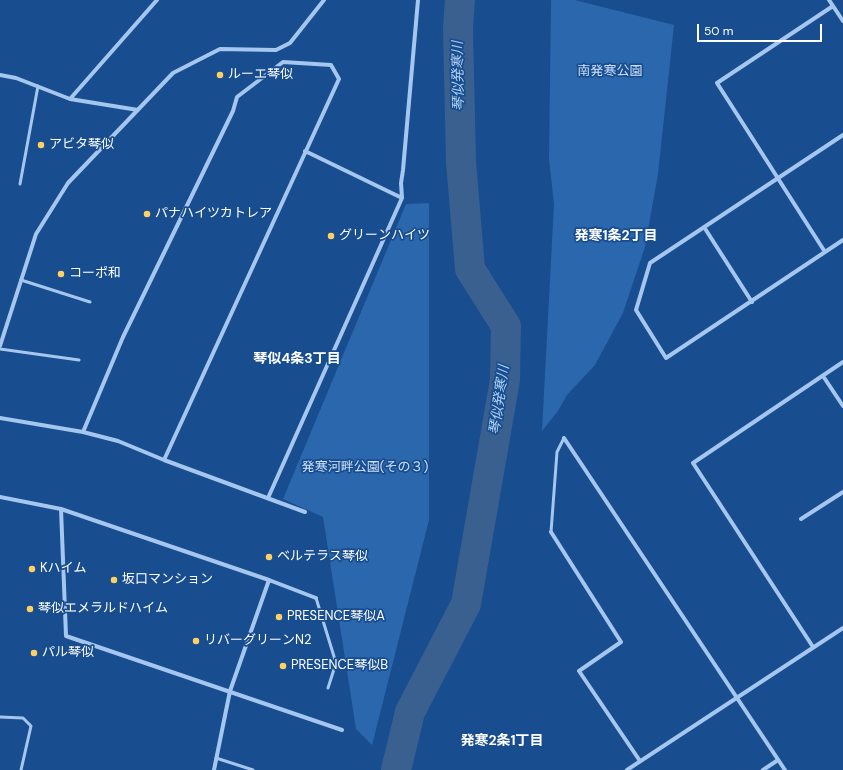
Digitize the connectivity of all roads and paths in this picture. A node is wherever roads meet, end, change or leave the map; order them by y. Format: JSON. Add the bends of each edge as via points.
{"nodes":[{"id":1,"x":157,"y":0,"type":"edge"},
{"id":2,"x":324,"y":0,"type":"edge"},
{"id":3,"x":418,"y":0,"type":"edge"},
{"id":4,"x":829,"y":0,"type":"edge"},
{"id":5,"x":833,"y":6,"type":"junction"},
{"id":6,"x":843,"y":21,"type":"edge"},
{"id":7,"x":0,"y":75,"type":"edge"},
{"id":8,"x":38,"y":86,"type":"junction"},
{"id":9,"x":70,"y":99,"type":"junction"},
{"id":10,"x":138,"y":110,"type":"junction"},
{"id":11,"x":843,"y":135,"type":"edge"},
{"id":12,"x":305,"y":151,"type":"junction"},
{"id":13,"x":777,"y":178,"type":"junction"},
{"id":14,"x":20,"y":184,"type":"dead end"},
{"id":15,"x":402,"y":198,"type":"junction"},
{"id":16,"x":704,"y":226,"type":"junction"},
{"id":17,"x":843,"y":240,"type":"edge"},
{"id":18,"x":825,"y":252,"type":"junction"},
{"id":19,"x":21,"y":280,"type":"junction"},
{"id":20,"x":90,"y":302,"type":"dead end"},
{"id":21,"x":752,"y":302,"type":"junction"},
{"id":22,"x":0,"y":347,"type":"edge"},
{"id":23,"x":79,"y":360,"type":"dead end"},
{"id":24,"x":843,"y":362,"type":"edge"},
{"id":25,"x":823,"y":376,"type":"junction"},
{"id":26,"x":843,"y":406,"type":"edge"},
{"id":27,"x":0,"y":418,"type":"edge"},
{"id":28,"x":83,"y":432,"type":"junction"},
{"id":29,"x":564,"y":438,"type":"joint"},
{"id":30,"x":164,"y":460,"type":"junction"},
{"id":31,"x":843,"y":492,"type":"edge"},
{"id":32,"x":0,"y":496,"type":"edge"},
{"id":33,"x":268,"y":498,"type":"junction"},
{"id":34,"x":61,"y":510,"type":"junction"},
{"id":35,"x":305,"y":512,"type":"dead end"},
{"id":36,"x":801,"y":519,"type":"dead end"},
{"id":37,"x":551,"y":532,"type":"joint"},
{"id":38,"x":269,"y":580,"type":"junction"},
{"id":39,"x":316,"y":598,"type":"joint"},
{"id":40,"x":843,"y":628,"type":"edge"},
{"id":41,"x":814,"y":647,"type":"junction"},
{"id":42,"x":328,"y":688,"type":"dead end"},
{"id":43,"x":230,"y":691,"type":"junction"},
{"id":44,"x":737,"y":698,"type":"junction"},
{"id":45,"x":0,"y":717,"type":"edge"},
{"id":46,"x":342,"y":730,"type":"dead end"},
{"id":47,"x":216,"y":758,"type":"junction"},
{"id":48,"x":778,"y":760,"type":"junction"},
{"id":49,"x":640,"y":761,"type":"junction"},
{"id":50,"x":21,"y":770,"type":"edge"},
{"id":51,"x":214,"y":770,"type":"edge"},
{"id":52,"x":253,"y":770,"type":"edge"},
{"id":53,"x":627,"y":770,"type":"edge"},
{"id":54,"x":763,"y":770,"type":"edge"},
{"id":55,"x":785,"y":770,"type":"edge"}],
"edges":[{"from":1,"to":9,"type":"street"},
{"from":2,"to":10,"type":"street","via":[[290,43],[276,50],[220,49],[173,73]]},
{"from":3,"to":15,"type":"street","via":[[401,183]]},
{"from":4,"to":5,"type":"street"},
{"from":5,"to":6,"type":"street"},
{"from":5,"to":13,"type":"street","via":[[717,83]]},
{"from":7,"to":8,"type":"street"},
{"from":8,"to":9,"type":"street"},
{"from":8,"to":14,"type":"lane"},
{"from":9,"to":10,"type":"street"},
{"from":10,"to":19,"type":"street","via":[[68,183],[36,234]]},
{"from":11,"to":13,"type":"street"},
{"from":12,"to":15,"type":"street"},
{"from":12,"to":28,"type":"street","via":[[339,79],[331,65],[283,62],[237,97],[233,111],[123,337]]},
{"from":12,"to":30,"type":"street"},
{"from":13,"to":16,"type":"street"},
{"from":13,"to":18,"type":"street"},
{"from":15,"to":33,"type":"street"},
{"from":16,"to":21,"type":"street"},
{"from":16,"to":21,"type":"street","via":[[650,263],[636,310],[666,358]]},
{"from":17,"to":18,"type":"street"},
{"from":18,"to":21,"type":"street"},
{"from":19,"to":20,"type":"lane"},
{"from":19,"to":22,"type":"street"},
{"from":22,"to":23,"type":"lane"},
{"from":24,"to":25,"type":"street"},
{"from":25,"to":26,"type":"street"},
{"from":25,"to":41,"type":"street","via":[[693,464]]},
{"from":27,"to":28,"type":"street"},
{"from":28,"to":30,"type":"street"},
{"from":29,"to":37,"type":"lane","via":[[557,452]]},
{"from":29,"to":44,"type":"street"},
{"from":30,"to":33,"type":"street"},
{"from":31,"to":36,"type":"street"},
{"from":32,"to":34,"type":"street"},
{"from":33,"to":35,"type":"street"},
{"from":34,"to":38,"type":"street"},
{"from":34,"to":43,"type":"street","via":[[66,636]]},
{"from":37,"to":49,"type":"street","via":[[621,642],[579,671]]},
{"from":38,"to":39,"type":"street"},
{"from":38,"to":43,"type":"street"},
{"from":39,"to":42,"type":"lane","via":[[336,663]]},
{"from":40,"to":41,"type":"street"},
{"from":41,"to":44,"type":"street"},
{"from":43,"to":46,"type":"street"},
{"from":43,"to":47,"type":"street"},
{"from":44,"to":48,"type":"street"},
{"from":44,"to":49,"type":"street"},
{"from":45,"to":50,"type":"lane","via":[[23,718],[31,726]]},
{"from":47,"to":51,"type":"street"},
{"from":47,"to":52,"type":"lane"},
{"from":48,"to":54,"type":"street"},
{"from":48,"to":55,"type":"street"},
{"from":49,"to":53,"type":"street"}]}
